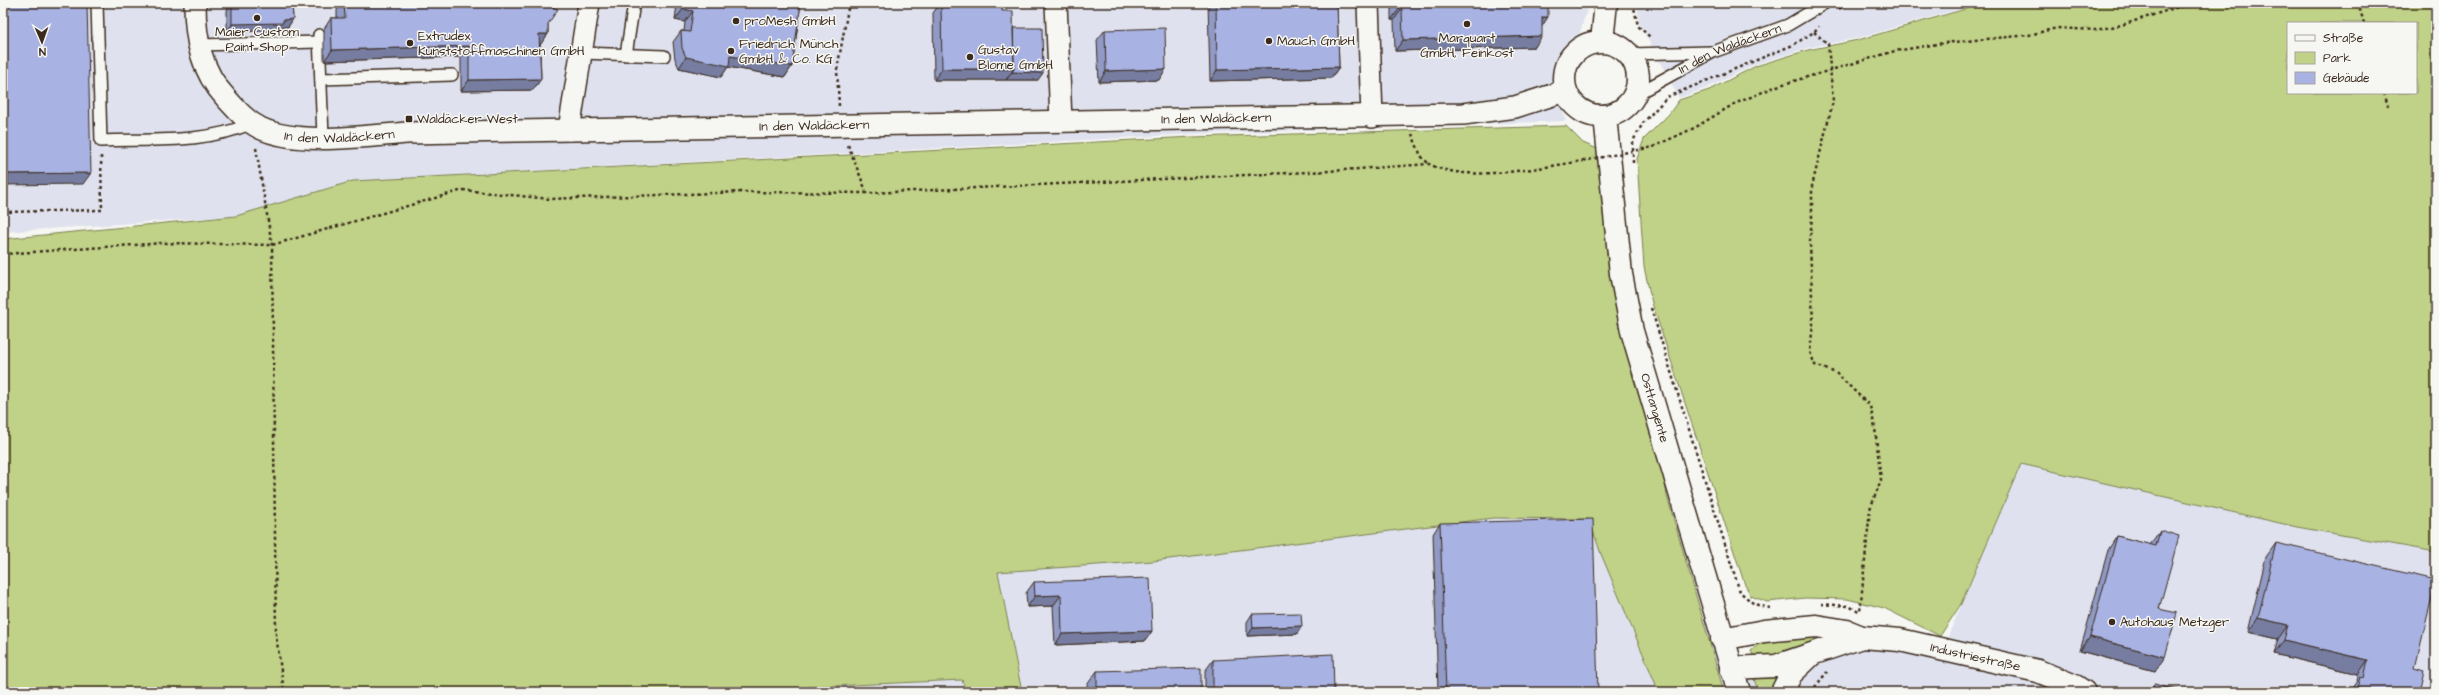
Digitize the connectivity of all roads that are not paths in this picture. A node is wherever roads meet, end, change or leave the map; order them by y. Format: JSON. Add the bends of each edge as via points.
{"nodes":[{"id":1,"x":96,"y":3,"type":"edge"},
{"id":2,"x":195,"y":3,"type":"edge"},
{"id":3,"x":589,"y":3,"type":"edge"},
{"id":4,"x":634,"y":3,"type":"edge"},
{"id":5,"x":1056,"y":3,"type":"edge"},
{"id":6,"x":1368,"y":3,"type":"edge"},
{"id":7,"x":1606,"y":3,"type":"edge"},
{"id":8,"x":1825,"y":3,"type":"edge"},
{"id":9,"x":1602,"y":41,"type":"junction"},
{"id":10,"x":198,"y":46,"type":"junction"},
{"id":11,"x":1713,"y":52,"type":"junction"},
{"id":12,"x":582,"y":53,"type":"junction"},
{"id":13,"x":1629,"y":54,"type":"junction"},
{"id":14,"x":626,"y":55,"type":"junction"},
{"id":15,"x":664,"y":56,"type":"dead end"},
{"id":16,"x":452,"y":75,"type":"dead end"},
{"id":17,"x":321,"y":79,"type":"junction"},
{"id":18,"x":1565,"y":91,"type":"junction"},
{"id":19,"x":1635,"y":95,"type":"junction"},
{"id":20,"x":1605,"y":116,"type":"junction"},
{"id":21,"x":1372,"y":117,"type":"junction"},
{"id":22,"x":1061,"y":121,"type":"junction"},
{"id":23,"x":252,"y":123,"type":"junction"},
{"id":24,"x":569,"y":130,"type":"junction"},
{"id":25,"x":323,"y":137,"type":"junction"},
{"id":26,"x":1862,"y":637,"type":"junction"},
{"id":27,"x":1722,"y":639,"type":"junction"},
{"id":28,"x":1809,"y":656,"type":"junction"},
{"id":29,"x":1731,"y":668,"type":"junction"},
{"id":30,"x":1739,"y":692,"type":"edge"},
{"id":31,"x":1782,"y":692,"type":"edge"},
{"id":32,"x":2084,"y":692,"type":"edge"}],
"edges":[{"from":1,"to":23,"type":"lane","via":[[101,141],[215,136],[234,132]]},
{"from":2,"to":10,"type":"street","name":"In den Waldäckern"},
{"from":3,"to":12,"type":"street"},
{"from":4,"to":14,"type":"lane"},
{"from":5,"to":22,"type":"street"},
{"from":6,"to":21,"type":"street"},
{"from":7,"to":9,"type":"main road"},
{"from":8,"to":11,"type":"lane","name":"In den Waldäckern","via":[[1788,25]]},
{"from":9,"to":13,"type":"main road","via":[[1621,47]]},
{"from":9,"to":18,"type":"main road","via":[[1590,42],[1572,55],[1565,66]]},
{"from":10,"to":17,"type":"lane","via":[[319,38]]},
{"from":10,"to":23,"type":"street","name":"In den Waldäckern","via":[[217,87]]},
{"from":11,"to":13,"type":"lane"},
{"from":11,"to":19,"type":"lane","name":"In den Waldäckern"},
{"from":12,"to":14,"type":"lane"},
{"from":12,"to":24,"type":"street"},
{"from":13,"to":19,"type":"main road","via":[[1638,71]]},
{"from":14,"to":15,"type":"lane"},
{"from":16,"to":17,"type":"lane"},
{"from":17,"to":25,"type":"lane"},
{"from":18,"to":20,"type":"main road","via":[[1576,107],[1587,114]]},
{"from":18,"to":21,"type":"street","name":"In den Waldäckern","via":[[1490,112]]},
{"from":19,"to":20,"type":"main road","via":[[1617,112]]},
{"from":20,"to":27,"type":"main road","name":"Osttangente","via":[[1621,274],[1632,331]]},
{"from":21,"to":22,"type":"street","name":"In den Waldäckern"},
{"from":22,"to":24,"type":"street","name":"In den Waldäckern"},
{"from":23,"to":25,"type":"street","name":"In den Waldäckern","via":[[282,135]]},
{"from":24,"to":25,"type":"street","name":"In den Waldäckern","via":[[407,132]]},
{"from":26,"to":27,"type":"main road","name":"Industriestraße","via":[[1847,631],[1816,626],[1764,631]]},
{"from":26,"to":28,"type":"main road","name":"Industriestraße"},
{"from":26,"to":32,"type":"main road","name":"Industriestraße","via":[[1900,640],[2038,671]]},
{"from":27,"to":29,"type":"main road","name":"Osttangente"},
{"from":28,"to":29,"type":"main road","name":"Industriestraße","via":[[1776,666]]},
{"from":28,"to":31,"type":"main road","via":[[1791,674]]},
{"from":29,"to":30,"type":"main road","name":"Osttangente"}]}
